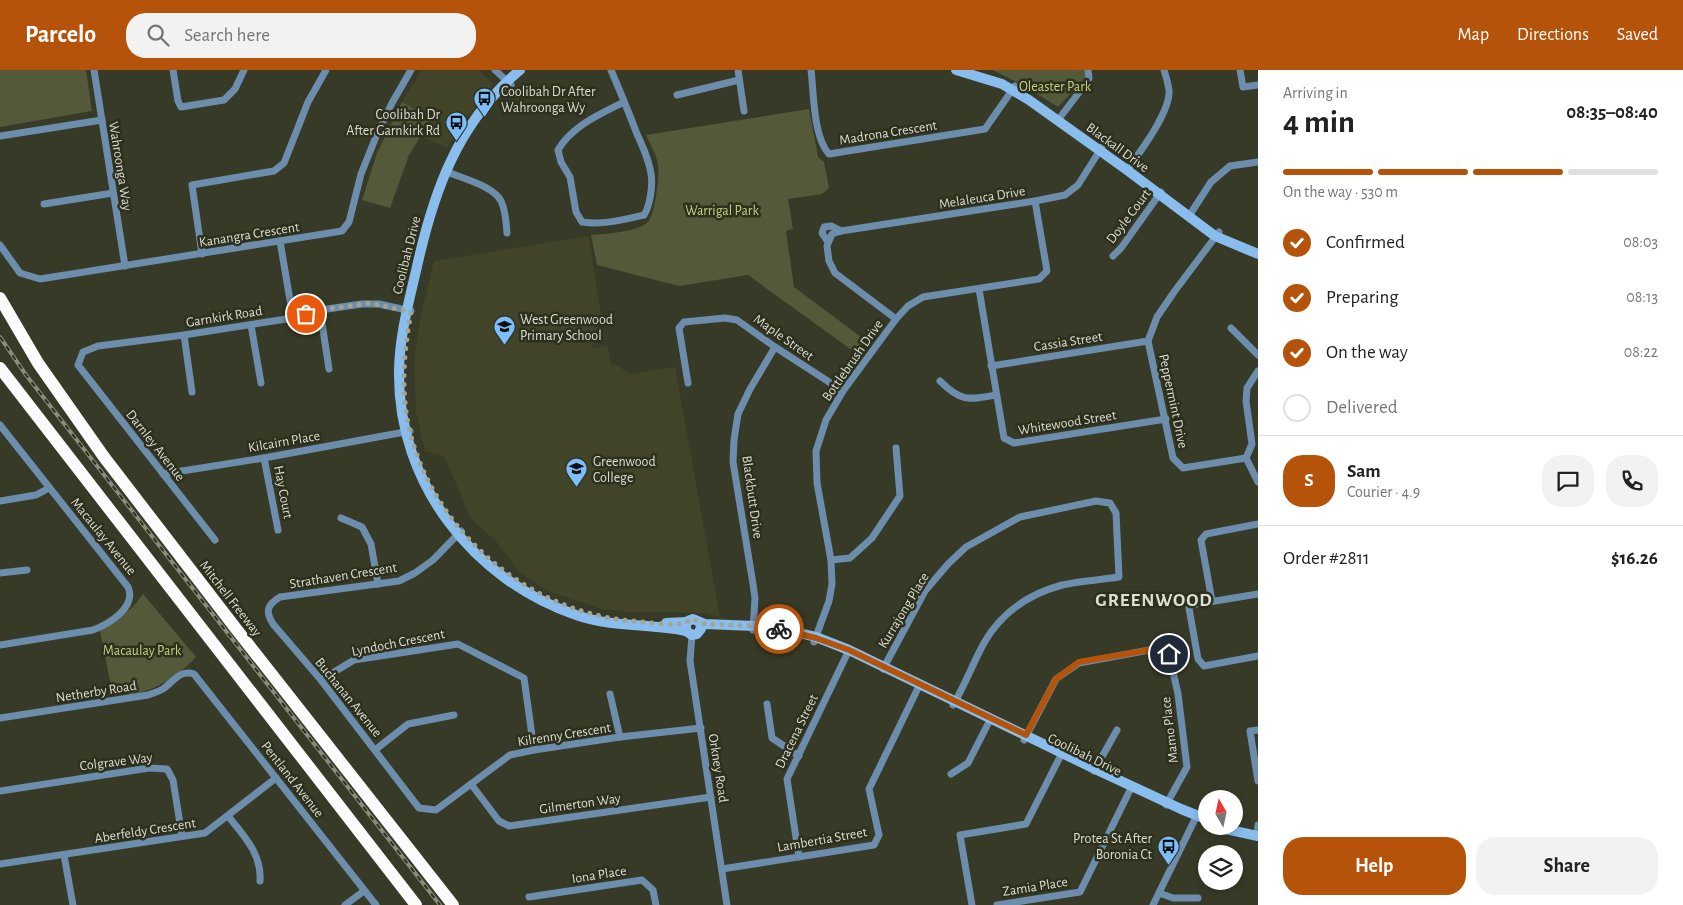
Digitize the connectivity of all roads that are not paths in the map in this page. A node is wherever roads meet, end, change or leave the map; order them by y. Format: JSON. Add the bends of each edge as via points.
{"nodes":[{"id":1,"x":94,"y":70,"type":"edge"},
{"id":2,"x":173,"y":70,"type":"edge"},
{"id":3,"x":244,"y":70,"type":"edge"},
{"id":4,"x":326,"y":70,"type":"edge"},
{"id":5,"x":411,"y":70,"type":"edge"},
{"id":6,"x":496,"y":70,"type":"edge"},
{"id":7,"x":520,"y":70,"type":"edge"},
{"id":8,"x":528,"y":70,"type":"edge"},
{"id":9,"x":611,"y":70,"type":"edge"},
{"id":10,"x":738,"y":70,"type":"edge"},
{"id":11,"x":811,"y":70,"type":"edge"},
{"id":12,"x":956,"y":70,"type":"edge"},
{"id":13,"x":976,"y":70,"type":"edge"},
{"id":14,"x":1088,"y":70,"type":"edge"},
{"id":15,"x":1164,"y":70,"type":"edge"},
{"id":16,"x":1240,"y":70,"type":"edge"},
{"id":17,"x":739,"y":80,"type":"junction"},
{"id":18,"x":509,"y":83,"type":"junction"},
{"id":19,"x":1258,"y":85,"type":"edge"},
{"id":20,"x":1014,"y":88,"type":"junction"},
{"id":21,"x":677,"y":95,"type":"dead end"},
{"id":22,"x":624,"y":102,"type":"junction"},
{"id":23,"x":744,"y":111,"type":"dead end"},
{"id":24,"x":1060,"y":118,"type":"junction"},
{"id":25,"x":102,"y":120,"type":"junction"},
{"id":26,"x":0,"y":136,"type":"edge"},
{"id":27,"x":1101,"y":149,"type":"junction"},
{"id":28,"x":1258,"y":162,"type":"edge"},
{"id":29,"x":1128,"y":168,"type":"junction"},
{"id":30,"x":448,"y":172,"type":"junction"},
{"id":31,"x":113,"y":193,"type":"junction"},
{"id":32,"x":1161,"y":193,"type":"junction"},
{"id":33,"x":1035,"y":201,"type":"junction"},
{"id":34,"x":44,"y":204,"type":"dead end"},
{"id":35,"x":1191,"y":214,"type":"junction"},
{"id":36,"x":841,"y":231,"type":"junction"},
{"id":37,"x":507,"y":233,"type":"dead end"},
{"id":38,"x":1217,"y":234,"type":"junction"},
{"id":39,"x":280,"y":241,"type":"junction"},
{"id":40,"x":828,"y":242,"type":"junction"},
{"id":41,"x":0,"y":245,"type":"edge"},
{"id":42,"x":1258,"y":249,"type":"edge"},
{"id":43,"x":202,"y":254,"type":"junction"},
{"id":44,"x":1258,"y":254,"type":"edge"},
{"id":45,"x":1113,"y":256,"type":"dead end"},
{"id":46,"x":125,"y":266,"type":"junction"},
{"id":47,"x":979,"y":289,"type":"junction"},
{"id":48,"x":0,"y":298,"type":"edge"},
{"id":49,"x":320,"y":310,"type":"junction"},
{"id":50,"x":409,"y":311,"type":"junction"},
{"id":51,"x":292,"y":318,"type":"junction"},
{"id":52,"x":896,"y":319,"type":"junction"},
{"id":53,"x":251,"y":325,"type":"junction"},
{"id":54,"x":1231,"y":328,"type":"dead end"},
{"id":55,"x":184,"y":335,"type":"junction"},
{"id":56,"x":1148,"y":341,"type":"junction"},
{"id":57,"x":775,"y":347,"type":"junction"},
{"id":58,"x":1258,"y":355,"type":"edge"},
{"id":59,"x":78,"y":365,"type":"joint"},
{"id":60,"x":991,"y":366,"type":"junction"},
{"id":61,"x":0,"y":368,"type":"edge"},
{"id":62,"x":329,"y":369,"type":"dead end"},
{"id":63,"x":1258,"y":371,"type":"edge"},
{"id":64,"x":940,"y":381,"type":"dead end"},
{"id":65,"x":261,"y":383,"type":"dead end"},
{"id":66,"x":688,"y":383,"type":"dead end"},
{"id":67,"x":843,"y":391,"type":"junction"},
{"id":68,"x":192,"y":392,"type":"dead end"},
{"id":69,"x":996,"y":396,"type":"junction"},
{"id":70,"x":1166,"y":419,"type":"junction"},
{"id":71,"x":0,"y":425,"type":"edge"},
{"id":72,"x":407,"y":431,"type":"junction"},
{"id":73,"x":896,"y":448,"type":"dead end"},
{"id":74,"x":264,"y":458,"type":"junction"},
{"id":75,"x":1246,"y":458,"type":"junction"},
{"id":76,"x":163,"y":474,"type":"junction"},
{"id":77,"x":1258,"y":482,"type":"edge"},
{"id":78,"x":49,"y":488,"type":"junction"},
{"id":79,"x":0,"y":501,"type":"edge"},
{"id":80,"x":341,"y":518,"type":"dead end"},
{"id":81,"x":1258,"y":524,"type":"edge"},
{"id":82,"x":278,"y":530,"type":"dead end"},
{"id":83,"x":459,"y":533,"type":"junction"},
{"id":84,"x":215,"y":540,"type":"dead end"},
{"id":85,"x":831,"y":560,"type":"junction"},
{"id":86,"x":27,"y":570,"type":"dead end"},
{"id":87,"x":0,"y":573,"type":"edge"},
{"id":88,"x":378,"y":584,"type":"junction"},
{"id":89,"x":1258,"y":594,"type":"edge"},
{"id":90,"x":1212,"y":601,"type":"junction"},
{"id":91,"x":271,"y":602,"type":"joint"},
{"id":92,"x":693,"y":628,"type":"junction"},
{"id":93,"x":754,"y":628,"type":"junction"},
{"id":94,"x":815,"y":640,"type":"junction"},
{"id":95,"x":0,"y":645,"type":"edge"},
{"id":96,"x":848,"y":653,"type":"junction"},
{"id":97,"x":1258,"y":656,"type":"edge"},
{"id":98,"x":882,"y":669,"type":"junction"},
{"id":99,"x":189,"y":672,"type":"joint"},
{"id":100,"x":321,"y":680,"type":"junction"},
{"id":101,"x":919,"y":686,"type":"junction"},
{"id":102,"x":610,"y":694,"type":"dead end"},
{"id":103,"x":954,"y":703,"type":"junction"},
{"id":104,"x":767,"y":704,"type":"dead end"},
{"id":105,"x":454,"y":715,"type":"dead end"},
{"id":106,"x":0,"y":718,"type":"edge"},
{"id":107,"x":990,"y":720,"type":"junction"},
{"id":108,"x":701,"y":728,"type":"junction"},
{"id":109,"x":1116,"y":730,"type":"dead end"},
{"id":110,"x":1258,"y":730,"type":"edge"},
{"id":111,"x":620,"y":737,"type":"junction"},
{"id":112,"x":1025,"y":738,"type":"junction"},
{"id":113,"x":375,"y":750,"type":"junction"},
{"id":114,"x":534,"y":750,"type":"junction"},
{"id":115,"x":1061,"y":755,"type":"junction"},
{"id":116,"x":799,"y":756,"type":"junction"},
{"id":117,"x":1094,"y":771,"type":"junction"},
{"id":118,"x":951,"y":774,"type":"dead end"},
{"id":119,"x":276,"y":778,"type":"junction"},
{"id":120,"x":1258,"y":781,"type":"edge"},
{"id":121,"x":471,"y":784,"type":"junction"},
{"id":122,"x":1131,"y":789,"type":"junction"},
{"id":123,"x":0,"y":791,"type":"edge"},
{"id":124,"x":711,"y":797,"type":"junction"},
{"id":125,"x":1166,"y":805,"type":"junction"},
{"id":126,"x":418,"y":808,"type":"joint"},
{"id":127,"x":228,"y":816,"type":"junction"},
{"id":128,"x":1198,"y":818,"type":"edge"},
{"id":129,"x":1198,"y":820,"type":"edge"},
{"id":130,"x":1243,"y":829,"type":"edge"},
{"id":131,"x":1243,"y":830,"type":"edge"},
{"id":132,"x":1258,"y":832,"type":"edge"},
{"id":133,"x":182,"y":836,"type":"junction"},
{"id":134,"x":64,"y":855,"type":"junction"},
{"id":135,"x":799,"y":857,"type":"junction"},
{"id":136,"x":0,"y":864,"type":"edge"},
{"id":137,"x":722,"y":869,"type":"junction"},
{"id":138,"x":260,"y":881,"type":"dead end"},
{"id":139,"x":364,"y":891,"type":"junction"},
{"id":140,"x":1158,"y":892,"type":"junction"},
{"id":141,"x":529,"y":898,"type":"dead end"},
{"id":142,"x":1198,"y":898,"type":"dead end"},
{"id":143,"x":73,"y":905,"type":"edge"},
{"id":144,"x":345,"y":905,"type":"edge"},
{"id":145,"x":376,"y":905,"type":"edge"},
{"id":146,"x":416,"y":905,"type":"edge"},
{"id":147,"x":453,"y":905,"type":"edge"},
{"id":148,"x":656,"y":905,"type":"edge"},
{"id":149,"x":728,"y":905,"type":"edge"},
{"id":150,"x":972,"y":905,"type":"edge"},
{"id":151,"x":997,"y":905,"type":"edge"},
{"id":152,"x":1152,"y":905,"type":"edge"}],
"edges":[{"from":1,"to":25,"type":"street","name":"Wahroonga Way"},
{"from":2,"to":3,"type":"street","via":[[181,107],[224,100],[235,90]]},
{"from":4,"to":43,"type":"street","via":[[308,102],[284,163],[274,171],[192,185]]},
{"from":5,"to":39,"type":"street","name":"Kanangra Crescent","via":[[377,134],[361,174],[349,222],[342,231]]},
{"from":6,"to":18,"type":"street"},
{"from":7,"to":18,"type":"main road","name":"Coolibah Drive"},
{"from":8,"to":18,"type":"main road","name":"Coolibah Drive"},
{"from":9,"to":22,"type":"street"},
{"from":10,"to":17,"type":"street"},
{"from":11,"to":20,"type":"street","name":"Madrona Crescent","via":[[816,119],[824,148],[830,154],[986,128]]},
{"from":12,"to":20,"type":"main road","name":"Blackall Drive"},
{"from":13,"to":20,"type":"main road","name":"Blackall Drive"},
{"from":14,"to":24,"type":"street","via":[[1089,78]]},
{"from":15,"to":29,"type":"street","via":[[1169,91],[1166,107]]},
{"from":16,"to":19,"type":"street","via":[[1243,87]]},
{"from":17,"to":21,"type":"street"},
{"from":17,"to":23,"type":"street"},
{"from":18,"to":30,"type":"main road","name":"Coolibah Drive","via":[[473,130]]},
{"from":20,"to":24,"type":"main road","name":"Blackall Drive"},
{"from":22,"to":22,"type":"street","via":[[592,118],[558,150],[570,177],[576,212],[582,222],[619,221],[644,215],[649,207],[652,176]]},
{"from":24,"to":27,"type":"main road","name":"Blackall Drive"},
{"from":25,"to":26,"type":"street"},
{"from":25,"to":31,"type":"street","name":"Wahroonga Way"},
{"from":27,"to":29,"type":"main road","name":"Blackall Drive"},
{"from":27,"to":33,"type":"street","name":"Melaleuca Drive","via":[[1078,185],[1064,195]]},
{"from":28,"to":35,"type":"street","via":[[1230,166],[1211,182]]},
{"from":29,"to":32,"type":"main road","name":"Blackall Drive"},
{"from":30,"to":37,"type":"street","via":[[490,190],[498,197]]},
{"from":30,"to":50,"type":"main road","name":"Coolibah Drive"},
{"from":31,"to":34,"type":"street"},
{"from":31,"to":46,"type":"street","name":"Wahroonga Way"},
{"from":32,"to":35,"type":"main road","name":"Blackall Drive"},
{"from":32,"to":45,"type":"street","name":"Doyle Court"},
{"from":33,"to":36,"type":"street","name":"Melaleuca Drive"},
{"from":33,"to":47,"type":"street","name":"Bottlebrush Drive","via":[[1046,271],[1039,279]]},
{"from":35,"to":38,"type":"main road","name":"Blackall Drive"},
{"from":36,"to":40,"type":"street","via":[[832,234]]},
{"from":36,"to":40,"type":"street","name":"Melaleuca Drive","via":[[831,226],[824,227],[822,233]]},
{"from":38,"to":42,"type":"main road","name":"Blackall Drive"},
{"from":38,"to":44,"type":"main road","name":"Blackall Drive"},
{"from":38,"to":56,"type":"street","name":"Peppermint Drive","via":[[1157,317]]},
{"from":39,"to":43,"type":"street","name":"Kanangra Crescent"},
{"from":39,"to":51,"type":"street"},
{"from":40,"to":52,"type":"street","name":"Melaleuca Drive","via":[[835,273]]},
{"from":41,"to":46,"type":"street","name":"Kanangra Crescent","via":[[20,273],[40,279]]},
{"from":43,"to":46,"type":"street","name":"Kanangra Crescent"},
{"from":47,"to":52,"type":"street","name":"Bottlebrush Drive","via":[[923,297]]},
{"from":47,"to":60,"type":"street","name":"Whitewood Street"},
{"from":48,"to":147,"type":"highway","name":"Mitchell Freeway","via":[[38,363],[104,457]]},
{"from":49,"to":50,"type":"street","name":"Garnkirk Road","via":[[370,303]]},
{"from":49,"to":51,"type":"street","name":"Garnkirk Road"},
{"from":49,"to":62,"type":"street"},
{"from":50,"to":72,"type":"main road","name":"Coolibah Drive","via":[[404,368]]},
{"from":51,"to":53,"type":"street","name":"Garnkirk Road"},
{"from":52,"to":67,"type":"street","name":"Bottlebrush Drive"},
{"from":53,"to":55,"type":"street","name":"Garnkirk Road"},
{"from":53,"to":65,"type":"street"},
{"from":54,"to":58,"type":"street"},
{"from":55,"to":59,"type":"street","name":"Garnkirk Road","via":[[98,346],[83,352]]},
{"from":55,"to":68,"type":"street"},
{"from":56,"to":60,"type":"street","name":"Cassia Street"},
{"from":56,"to":70,"type":"street","name":"Peppermint Drive"},
{"from":57,"to":66,"type":"street","name":"Maple Street","via":[[738,320],[684,322],[679,328]]},
{"from":57,"to":67,"type":"street","name":"Maple Street"},
{"from":57,"to":93,"type":"street","name":"Blackbutt Drive","via":[[738,414],[734,440],[733,462],[754,584]]},
{"from":59,"to":76,"type":"street","name":"Darnley Avenue"},
{"from":60,"to":69,"type":"street","name":"Whitewood Street"},
{"from":61,"to":146,"type":"highway"},
{"from":63,"to":75,"type":"street","via":[[1247,388],[1252,444]]},
{"from":64,"to":69,"type":"street","via":[[952,393],[969,399]]},
{"from":67,"to":85,"type":"street","name":"Bottlebrush Drive","via":[[826,420],[816,451],[817,483]]},
{"from":69,"to":70,"type":"street","name":"Whitewood Street","via":[[1004,438],[1014,443]]},
{"from":70,"to":75,"type":"street","name":"Peppermint Drive","via":[[1173,458],[1183,468]]},
{"from":71,"to":78,"type":"street","name":"Macaulay Avenue"},
{"from":72,"to":74,"type":"street","name":"Kilcairn Place"},
{"from":72,"to":83,"type":"main road","name":"Coolibah Drive","via":[[427,479]]},
{"from":73,"to":85,"type":"street","via":[[900,496],[872,538],[850,558]]},
{"from":74,"to":76,"type":"street","name":"Kilcairn Place"},
{"from":74,"to":82,"type":"street","name":"Hay Court"},
{"from":75,"to":77,"type":"street"},
{"from":76,"to":84,"type":"street","name":"Darnley Avenue"},
{"from":78,"to":79,"type":"street","via":[[36,495]]},
{"from":78,"to":95,"type":"street","name":"Macaulay Avenue","via":[[128,587],[130,602],[94,630]]},
{"from":80,"to":88,"type":"street","via":[[362,527],[371,544]]},
{"from":81,"to":90,"type":"street","via":[[1206,534],[1202,540]]},
{"from":83,"to":88,"type":"street","name":"Strathaven Crescent","via":[[415,573],[400,581]]},
{"from":83,"to":92,"type":"main road","name":"Coolibah Drive","via":[[502,570],[566,606],[616,620]]},
{"from":85,"to":94,"type":"street","name":"Bottlebrush Drive","via":[[832,591]]},
{"from":86,"to":87,"type":"street"},
{"from":88,"to":91,"type":"street","name":"Strathaven Crescent","via":[[280,597]]},
{"from":89,"to":90,"type":"street"},
{"from":90,"to":97,"type":"street","via":[[1189,608],[1198,659],[1204,666]]},
{"from":91,"to":100,"type":"street","name":"Buchanan Avenue","via":[[268,616],[273,624]]},
{"from":92,"to":93,"type":"main road","name":"Coolibah Drive"},
{"from":92,"to":108,"type":"street","name":"Orkney Road","via":[[690,661]]},
{"from":93,"to":94,"type":"main road","name":"Coolibah Drive","via":[[782,629]]},
{"from":94,"to":96,"type":"main road","name":"Coolibah Drive"},
{"from":96,"to":98,"type":"main road","name":"Coolibah Drive"},
{"from":96,"to":116,"type":"street","name":"Dracena Street"},
{"from":98,"to":101,"type":"main road","name":"Coolibah Drive"},
{"from":98,"to":103,"type":"street","name":"Kurrajong Place","via":[[925,591],[966,547],[1020,517],[1096,501],[1110,503],[1116,513],[1119,577],[1062,585],[1031,597],[1010,610],[984,643]]},
{"from":99,"to":106,"type":"street","name":"Netherby Road","via":[[148,695]]},
{"from":99,"to":119,"type":"street","name":"Pentland Avenue","via":[[198,677]]},
{"from":100,"to":113,"type":"street","name":"Buchanan Avenue"},
{"from":100,"to":114,"type":"street","name":"Lyndoch Crescent","via":[[354,660],[458,644],[524,678]]},
{"from":101,"to":103,"type":"main road","name":"Coolibah Drive"},
{"from":101,"to":135,"type":"street","name":"Lambertia Street","via":[[869,789],[879,835],[874,845]]},
{"from":102,"to":111,"type":"street"},
{"from":103,"to":107,"type":"main road","name":"Coolibah Drive"},
{"from":104,"to":116,"type":"street","via":[[772,738]]},
{"from":105,"to":113,"type":"street","via":[[408,724]]},
{"from":107,"to":112,"type":"main road","name":"Coolibah Drive"},
{"from":107,"to":118,"type":"street","via":[[968,763]]},
{"from":108,"to":111,"type":"street","name":"Kilrenny Crescent"},
{"from":108,"to":124,"type":"street","name":"Orkney Road"},
{"from":109,"to":117,"type":"street"},
{"from":110,"to":120,"type":"street","via":[[1250,731]]},
{"from":111,"to":114,"type":"street","name":"Kilrenny Crescent"},
{"from":112,"to":115,"type":"main road","name":"Coolibah Drive"},
{"from":112,"to":125,"type":"street","name":"Mamo Place","via":[[1056,679],[1079,662],[1155,649],[1169,654],[1178,694],[1187,767]]},
{"from":113,"to":126,"type":"street","name":"Buchanan Avenue"},
{"from":114,"to":121,"type":"street","name":"Kilrenny Crescent","via":[[510,755]]},
{"from":115,"to":117,"type":"main road","name":"Coolibah Drive"},
{"from":115,"to":150,"type":"street","via":[[1026,824],[960,835]]},
{"from":116,"to":135,"type":"street","name":"Dracena Street","via":[[787,779]]},
{"from":117,"to":122,"type":"main road","name":"Coolibah Drive"},
{"from":119,"to":127,"type":"street","name":"Aberfeldy Crescent"},
{"from":119,"to":139,"type":"street","name":"Pentland Avenue"},
{"from":121,"to":124,"type":"street","name":"Gilmerton Way","via":[[499,821],[509,826]]},
{"from":121,"to":126,"type":"street","name":"Kilrenny Crescent","via":[[436,810]]},
{"from":122,"to":125,"type":"main road","name":"Coolibah Drive"},
{"from":122,"to":151,"type":"street","name":"Zamia Place","via":[[1080,892]]},
{"from":123,"to":133,"type":"street","name":"Colgrave Way","via":[[166,768],[173,780]]},
{"from":124,"to":137,"type":"street","name":"Orkney Road"},
{"from":125,"to":128,"type":"main road","name":"Coolibah Drive"},
{"from":127,"to":133,"type":"street","name":"Aberfeldy Crescent","via":[[205,833]]},
{"from":127,"to":138,"type":"street","via":[[256,854]]},
{"from":129,"to":140,"type":"street"},
{"from":130,"to":132,"type":"main road"},
{"from":131,"to":132,"type":"main road"},
{"from":133,"to":134,"type":"street","name":"Aberfeldy Crescent"},
{"from":134,"to":136,"type":"street","name":"Aberfeldy Crescent"},
{"from":134,"to":143,"type":"street"},
{"from":135,"to":137,"type":"street","name":"Lambertia Street"},
{"from":137,"to":149,"type":"street","name":"Orkney Road"},
{"from":139,"to":144,"type":"street"},
{"from":139,"to":145,"type":"street","name":"Pentland Avenue"},
{"from":140,"to":142,"type":"street","via":[[1173,898]]},
{"from":140,"to":152,"type":"street"},
{"from":141,"to":148,"type":"street","name":"Iona Place","via":[[642,880],[653,890]]}]}
